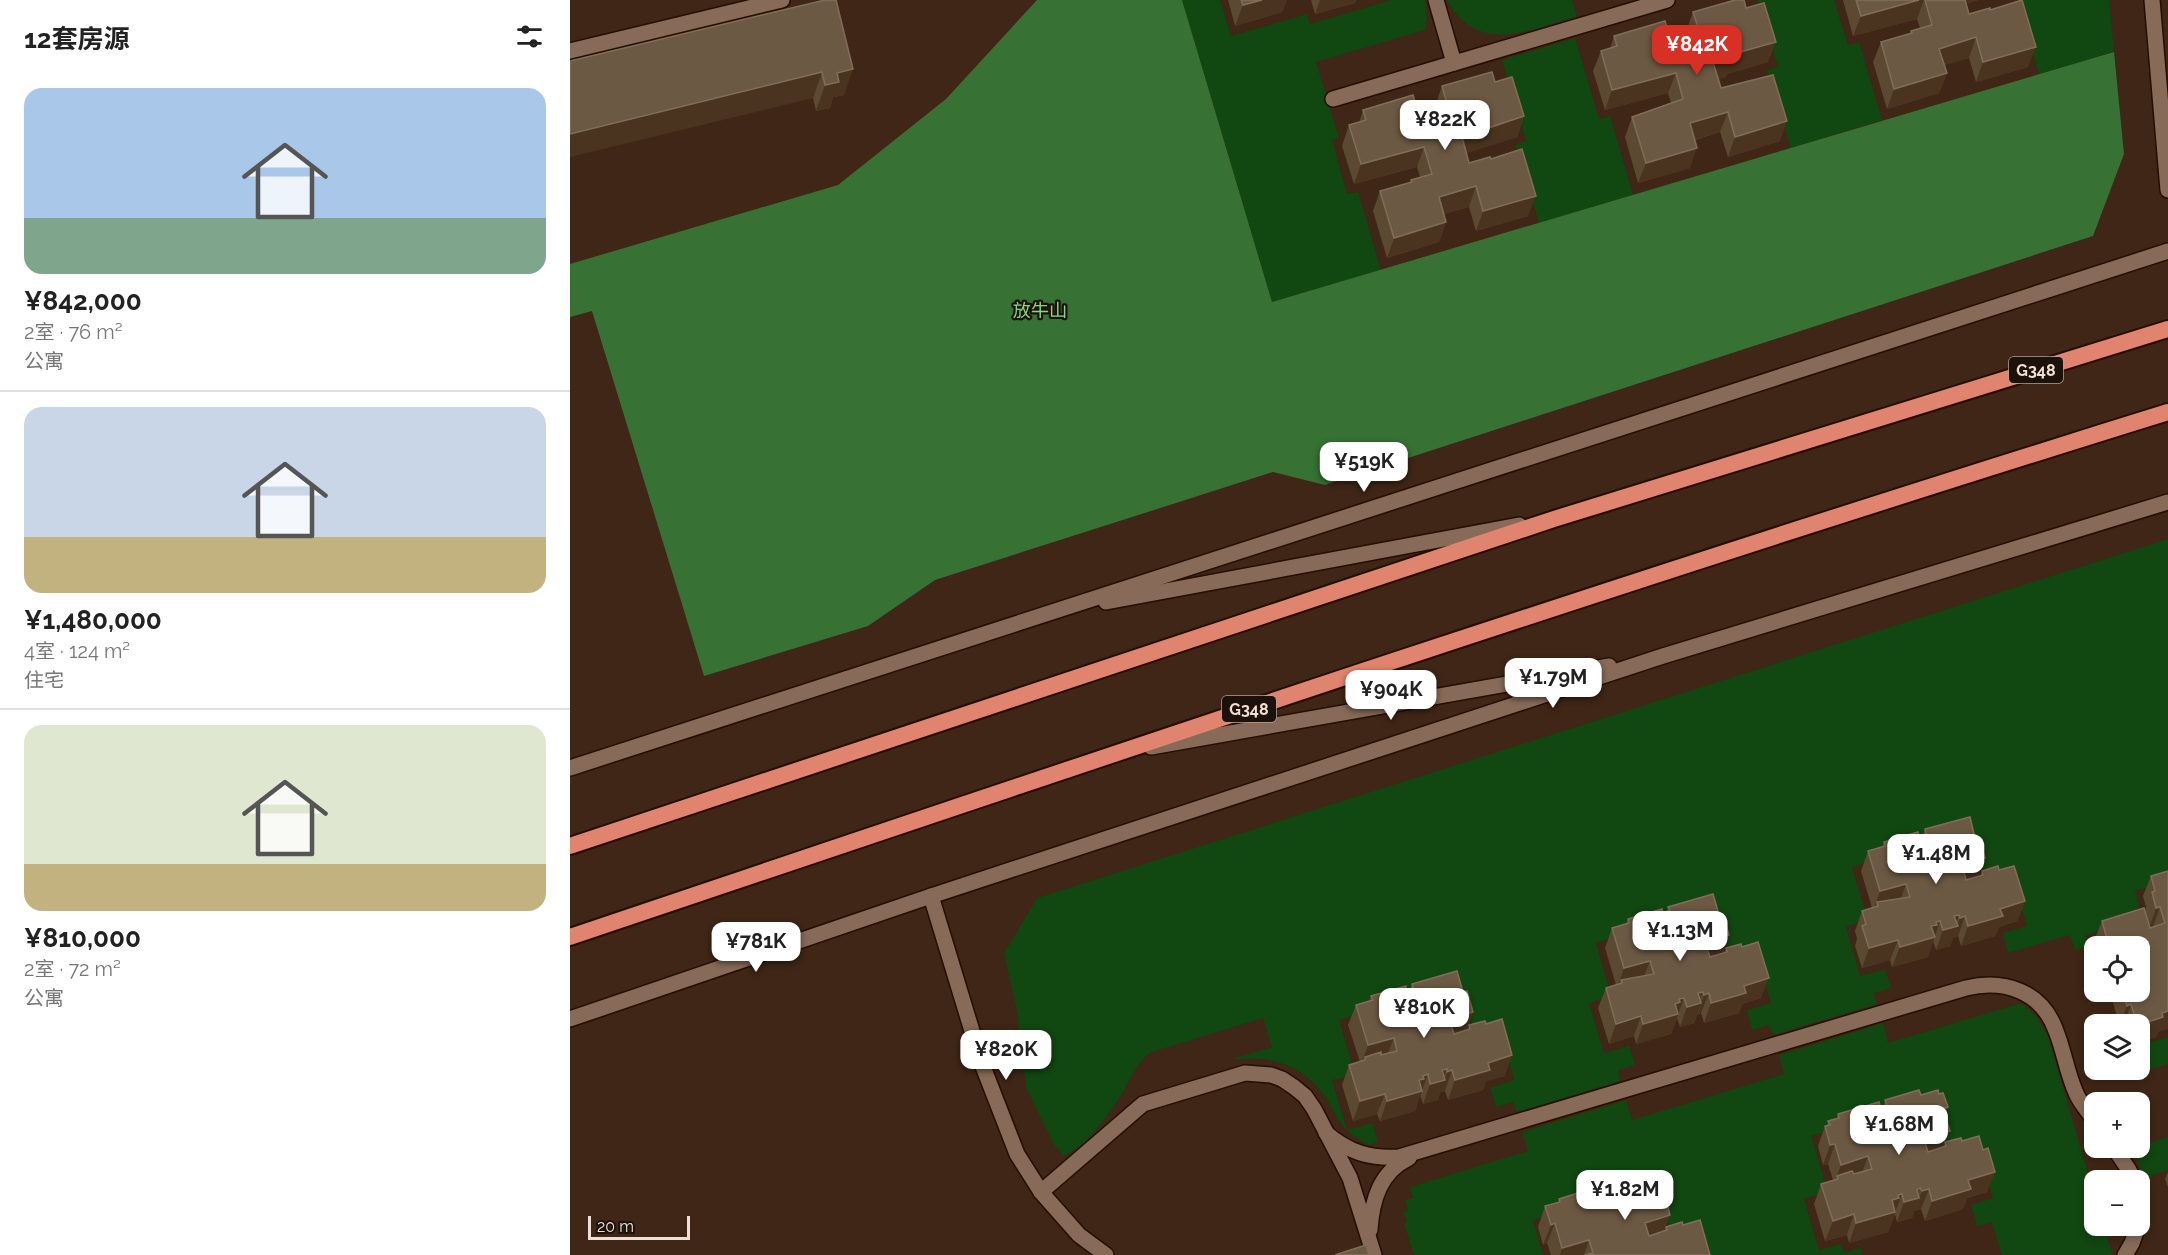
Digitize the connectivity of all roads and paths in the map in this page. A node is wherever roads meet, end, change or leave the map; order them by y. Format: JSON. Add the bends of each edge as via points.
{"nodes":[{"id":1,"x":782,"y":0,"type":"edge"},
{"id":2,"x":1436,"y":0,"type":"edge"},
{"id":3,"x":1667,"y":0,"type":"edge"},
{"id":4,"x":2152,"y":0,"type":"edge"},
{"id":5,"x":570,"y":51,"type":"edge"},
{"id":6,"x":1454,"y":63,"type":"junction"},
{"id":7,"x":1333,"y":99,"type":"dead end"},
{"id":8,"x":2168,"y":190,"type":"edge"},
{"id":9,"x":2168,"y":251,"type":"edge"},
{"id":10,"x":2168,"y":329,"type":"edge"},
{"id":11,"x":2168,"y":412,"type":"edge"},
{"id":12,"x":2168,"y":502,"type":"edge"},
{"id":13,"x":1554,"y":519,"type":"junction"},
{"id":14,"x":1043,"y":613,"type":"junction"},
{"id":15,"x":1663,"y":656,"type":"junction"},
{"id":16,"x":1112,"y":754,"type":"junction"},
{"id":17,"x":570,"y":768,"type":"edge"},
{"id":18,"x":570,"y":846,"type":"edge"},
{"id":19,"x":931,"y":896,"type":"junction"},
{"id":20,"x":570,"y":937,"type":"edge"},
{"id":21,"x":570,"y":1019,"type":"edge"},
{"id":22,"x":2084,"y":1105,"type":"edge"},
{"id":23,"x":1326,"y":1133,"type":"junction"},
{"id":24,"x":1422,"y":1151,"type":"junction"},
{"id":25,"x":1041,"y":1192,"type":"junction"},
{"id":26,"x":2134,"y":1236,"type":"edge"},
{"id":27,"x":1372,"y":1248,"type":"edge"},
{"id":28,"x":1106,"y":1255,"type":"edge"},
{"id":29,"x":2125,"y":1255,"type":"edge"}],
"edges":[{"from":1,"to":5,"type":"street"},
{"from":2,"to":6,"type":"street"},
{"from":3,"to":6,"type":"street"},
{"from":4,"to":8,"type":"street"},
{"from":6,"to":7,"type":"street"},
{"from":9,"to":14,"type":"street"},
{"from":10,"to":13,"type":"highway","number":"G348"},
{"from":11,"to":16,"type":"highway","number":"G348","via":[[1929,486]]},
{"from":12,"to":15,"type":"street"},
{"from":13,"to":14,"type":"street"},
{"from":13,"to":18,"type":"highway","number":"G348"},
{"from":14,"to":17,"type":"street"},
{"from":15,"to":16,"type":"street"},
{"from":15,"to":19,"type":"street"},
{"from":16,"to":20,"type":"highway","number":"G348"},
{"from":19,"to":21,"type":"street"},
{"from":19,"to":25,"type":"street","via":[[998,1107],[1017,1154]]},
{"from":22,"to":24,"type":"street","via":[[2075,1092],[2056,1030],[2044,1009],[2016,989],[1992,984],[1966,988]]},
{"from":23,"to":24,"type":"street","via":[[1357,1154],[1371,1157],[1399,1157]]},
{"from":23,"to":25,"type":"street","via":[[1305,1096],[1294,1087],[1271,1075],[1245,1073],[1143,1104]]},
{"from":23,"to":27,"type":"street","via":[[1350,1178]]},
{"from":24,"to":27,"type":"street","via":[[1402,1161],[1382,1181],[1372,1207]]},
{"from":25,"to":28,"type":"street","via":[[1079,1235]]},
{"from":26,"to":29,"type":"street"}]}
